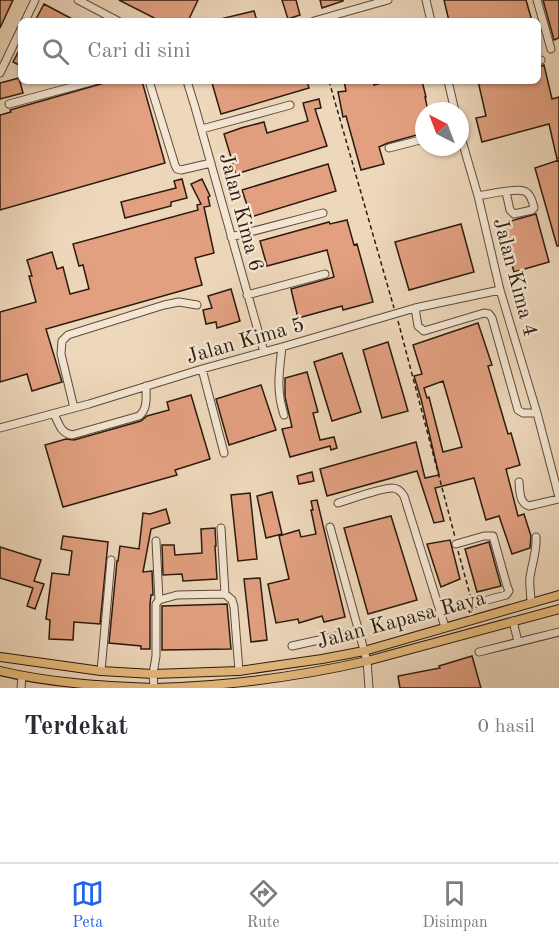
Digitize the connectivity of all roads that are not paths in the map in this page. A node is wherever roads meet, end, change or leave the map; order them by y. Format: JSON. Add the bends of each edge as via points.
{"nodes":[{"id":1,"x":35,"y":0,"type":"edge"},
{"id":2,"x":78,"y":0,"type":"edge"},
{"id":3,"x":388,"y":0,"type":"edge"},
{"id":4,"x":426,"y":0,"type":"edge"},
{"id":5,"x":537,"y":0,"type":"edge"},
{"id":6,"x":26,"y":18,"type":"edge"},
{"id":7,"x":112,"y":18,"type":"edge"},
{"id":8,"x":325,"y":18,"type":"edge"},
{"id":9,"x":430,"y":18,"type":"edge"},
{"id":10,"x":18,"y":35,"type":"edge"},
{"id":11,"x":551,"y":49,"type":"dead end"},
{"id":12,"x":0,"y":73,"type":"edge"},
{"id":13,"x":83,"y":84,"type":"edge"},
{"id":14,"x":150,"y":84,"type":"edge"},
{"id":15,"x":188,"y":84,"type":"edge"},
{"id":16,"x":450,"y":84,"type":"edge"},
{"id":17,"x":453,"y":102,"type":"edge"},
{"id":18,"x":9,"y":104,"type":"dead end"},
{"id":19,"x":290,"y":105,"type":"dead end"},
{"id":20,"x":202,"y":129,"type":"junction"},
{"id":21,"x":415,"y":141,"type":"edge"},
{"id":22,"x":389,"y":148,"type":"dead end"},
{"id":23,"x":466,"y":156,"type":"edge"},
{"id":24,"x":211,"y":163,"type":"junction"},
{"id":25,"x":506,"y":192,"type":"junction"},
{"id":26,"x":478,"y":196,"type":"junction"},
{"id":27,"x":323,"y":213,"type":"dead end"},
{"id":28,"x":231,"y":237,"type":"junction"},
{"id":29,"x":325,"y":274,"type":"dead end"},
{"id":30,"x":500,"y":290,"type":"junction"},
{"id":31,"x":247,"y":295,"type":"junction"},
{"id":32,"x":197,"y":305,"type":"dead end"},
{"id":33,"x":415,"y":308,"type":"junction"},
{"id":34,"x":282,"y":348,"type":"junction"},
{"id":35,"x":264,"y":352,"type":"junction"},
{"id":36,"x":202,"y":369,"type":"junction"},
{"id":37,"x":146,"y":386,"type":"junction"},
{"id":38,"x":74,"y":408,"type":"junction"},
{"id":39,"x":537,"y":413,"type":"junction"},
{"id":40,"x":54,"y":414,"type":"junction"},
{"id":41,"x":284,"y":415,"type":"dead end"},
{"id":42,"x":0,"y":429,"type":"edge"},
{"id":43,"x":224,"y":453,"type":"dead end"},
{"id":44,"x":519,"y":482,"type":"dead end"},
{"id":45,"x":559,"y":498,"type":"edge"},
{"id":46,"x":338,"y":503,"type":"dead end"},
{"id":47,"x":330,"y":527,"type":"dead end"},
{"id":48,"x":221,"y":528,"type":"dead end"},
{"id":49,"x":536,"y":537,"type":"dead end"},
{"id":50,"x":156,"y":541,"type":"dead end"},
{"id":51,"x":456,"y":544,"type":"road end"},
{"id":52,"x":111,"y":560,"type":"dead end"},
{"id":53,"x":225,"y":594,"type":"junction"},
{"id":54,"x":559,"y":595,"type":"edge"},
{"id":55,"x":159,"y":600,"type":"junction"},
{"id":56,"x":472,"y":603,"type":"road end"},
{"id":57,"x":531,"y":603,"type":"junction"},
{"id":58,"x":559,"y":609,"type":"edge"},
{"id":59,"x":513,"y":621,"type":"junction"},
{"id":60,"x":445,"y":627,"type":"junction"},
{"id":61,"x":359,"y":631,"type":"junction"},
{"id":62,"x":559,"y":632,"type":"edge"},
{"id":63,"x":518,"y":642,"type":"junction"},
{"id":64,"x":292,"y":646,"type":"dead end"},
{"id":65,"x":364,"y":651,"type":"junction"},
{"id":66,"x":479,"y":652,"type":"dead end"},
{"id":67,"x":0,"y":657,"type":"edge"},
{"id":68,"x":367,"y":661,"type":"junction"},
{"id":69,"x":0,"y":670,"type":"edge"},
{"id":70,"x":101,"y":671,"type":"junction"},
{"id":71,"x":238,"y":671,"type":"junction"},
{"id":72,"x":153,"y":674,"type":"junction"},
{"id":73,"x":21,"y":676,"type":"junction"},
{"id":74,"x":372,"y":687,"type":"edge"},
{"id":75,"x":21,"y":688,"type":"edge"},
{"id":76,"x":154,"y":688,"type":"edge"}],
"edges":[{"from":1,"to":6,"type":"street"},
{"from":2,"to":7,"type":"street"},
{"from":3,"to":8,"type":"street"},
{"from":4,"to":9,"type":"street"},
{"from":5,"to":11,"type":"street"},
{"from":10,"to":12,"type":"street"},
{"from":13,"to":18,"type":"street"},
{"from":14,"to":24,"type":"street","via":[[177,169]]},
{"from":15,"to":20,"type":"street","name":"Jalan Kima 6"},
{"from":16,"to":17,"type":"street"},
{"from":19,"to":20,"type":"street"},
{"from":20,"to":24,"type":"street","name":"Jalan Kima 6"},
{"from":21,"to":22,"type":"street"},
{"from":23,"to":26,"type":"street","name":"Jalan Kima 4"},
{"from":24,"to":28,"type":"street","name":"Jalan Kima 6"},
{"from":25,"to":25,"type":"street","via":[[525,192],[534,208],[514,214]]},
{"from":25,"to":26,"type":"street"},
{"from":26,"to":30,"type":"street","name":"Jalan Kima 4"},
{"from":27,"to":28,"type":"street"},
{"from":28,"to":31,"type":"street","name":"Jalan Kima 6"},
{"from":29,"to":31,"type":"street"},
{"from":30,"to":33,"type":"street","name":"Jalan Kima 5"},
{"from":30,"to":39,"type":"street","name":"Jalan Kima 4"},
{"from":31,"to":35,"type":"street","name":"Jalan Kima 6"},
{"from":32,"to":38,"type":"street","via":[[164,305],[68,335],[62,341],[62,354]]},
{"from":33,"to":34,"type":"street","name":"Jalan Kima 5"},
{"from":33,"to":39,"type":"street","via":[[418,326],[424,331],[489,314],[518,410]]},
{"from":34,"to":35,"type":"street","name":"Jalan Kima 5"},
{"from":34,"to":41,"type":"street","via":[[278,387]]},
{"from":35,"to":36,"type":"street","name":"Jalan Kima 5"},
{"from":36,"to":37,"type":"street","name":"Jalan Kima 5"},
{"from":36,"to":43,"type":"street"},
{"from":37,"to":38,"type":"street","name":"Jalan Kima 5"},
{"from":37,"to":40,"type":"street","via":[[146,407],[139,416],[72,435],[62,431]]},
{"from":38,"to":40,"type":"street","name":"Jalan Kima 5"},
{"from":39,"to":45,"type":"street","name":"Jalan Kima 4"},
{"from":40,"to":42,"type":"street","name":"Jalan Kima 5"},
{"from":44,"to":45,"type":"street","via":[[525,505]]},
{"from":46,"to":60,"type":"street","via":[[385,489],[401,491]]},
{"from":47,"to":61,"type":"street"},
{"from":48,"to":53,"type":"street"},
{"from":49,"to":57,"type":"street"},
{"from":50,"to":55,"type":"street"},
{"from":51,"to":56,"type":"street","via":[[493,536],[509,591]]},
{"from":52,"to":70,"type":"street"},
{"from":53,"to":55,"type":"street","via":[[177,595]]},
{"from":53,"to":71,"type":"street","via":[[234,607]]},
{"from":54,"to":57,"type":"main road","name":"Jalan Kapasa Raya"},
{"from":55,"to":72,"type":"street"},
{"from":57,"to":60,"type":"main road","name":"Jalan Kapasa Raya"},
{"from":58,"to":59,"type":"main road"},
{"from":59,"to":63,"type":"street"},
{"from":59,"to":68,"type":"main road"},
{"from":60,"to":65,"type":"main road","name":"Jalan Kapasa Raya"},
{"from":61,"to":64,"type":"street"},
{"from":61,"to":65,"type":"street"},
{"from":62,"to":63,"type":"street"},
{"from":63,"to":66,"type":"street"},
{"from":65,"to":68,"type":"street"},
{"from":65,"to":71,"type":"main road","name":"Jalan Kapasa Raya"},
{"from":67,"to":70,"type":"main road","name":"Jalan Kapasa Raya"},
{"from":68,"to":74,"type":"street"},
{"from":68,"to":76,"type":"main road","via":[[264,680]]},
{"from":69,"to":73,"type":"main road"},
{"from":70,"to":72,"type":"main road","name":"Jalan Kapasa Raya"},
{"from":71,"to":72,"type":"main road","name":"Jalan Kapasa Raya"},
{"from":72,"to":76,"type":"street"},
{"from":73,"to":75,"type":"street"},
{"from":73,"to":76,"type":"main road"}]}
